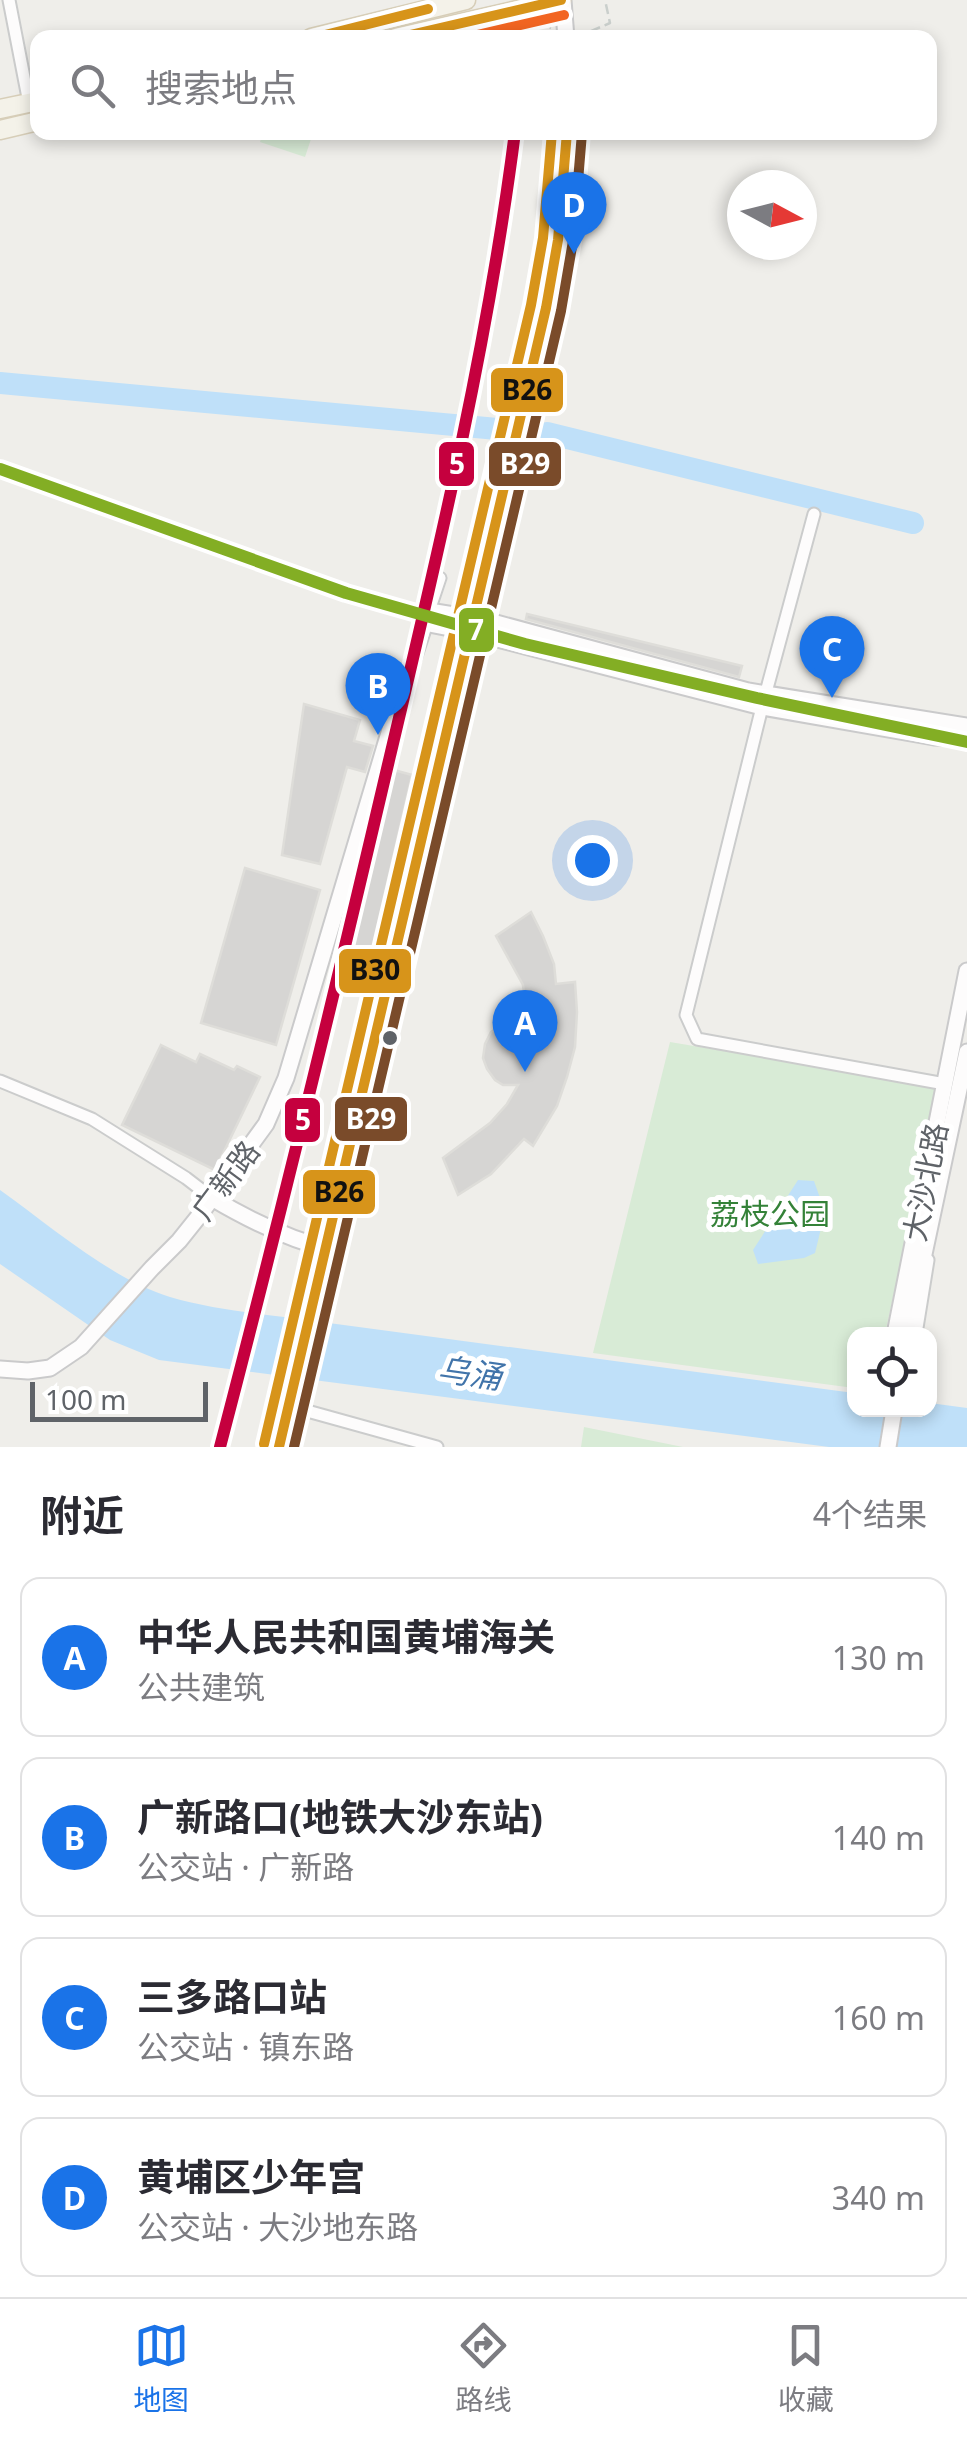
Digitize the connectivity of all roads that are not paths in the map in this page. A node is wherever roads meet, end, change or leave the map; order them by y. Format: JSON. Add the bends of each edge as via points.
{"nodes":[{"id":1,"x":9,"y":0,"type":"edge"},
{"id":2,"x":466,"y":0,"type":"edge"},
{"id":3,"x":562,"y":0,"type":"edge"},
{"id":4,"x":574,"y":0,"type":"edge"},
{"id":5,"x":344,"y":30,"type":"edge"},
{"id":6,"x":430,"y":30,"type":"edge"},
{"id":7,"x":565,"y":30,"type":"edge"},
{"id":8,"x":576,"y":30,"type":"edge"},
{"id":9,"x":30,"y":89,"type":"edge"},
{"id":10,"x":30,"y":103,"type":"edge"},
{"id":11,"x":0,"y":110,"type":"edge"},
{"id":12,"x":30,"y":123,"type":"edge"},
{"id":13,"x":0,"y":130,"type":"edge"},
{"id":14,"x":566,"y":140,"type":"edge"},
{"id":15,"x":577,"y":140,"type":"edge"},
{"id":16,"x":814,"y":514,"type":"dead end"},
{"id":17,"x":440,"y":578,"type":"dead end"},
{"id":18,"x":426,"y":617,"type":"junction"},
{"id":19,"x":478,"y":626,"type":"junction"},
{"id":20,"x":764,"y":701,"type":"junction"},
{"id":21,"x":967,"y":726,"type":"edge"},
{"id":22,"x":967,"y":738,"type":"edge"},
{"id":23,"x":967,"y":971,"type":"edge"},
{"id":24,"x":967,"y":1052,"type":"edge"},
{"id":25,"x":0,"y":1081,"type":"edge"},
{"id":26,"x":945,"y":1084,"type":"junction"},
{"id":27,"x":212,"y":1198,"type":"junction"},
{"id":28,"x":928,"y":1234,"type":"junction"},
{"id":29,"x":332,"y":1250,"type":"junction"},
{"id":30,"x":895,"y":1327,"type":"edge"},
{"id":31,"x":908,"y":1327,"type":"edge"},
{"id":32,"x":917,"y":1327,"type":"edge"},
{"id":33,"x":0,"y":1369,"type":"edge"},
{"id":34,"x":299,"y":1387,"type":"junction"},
{"id":35,"x":300,"y":1409,"type":"junction"},
{"id":36,"x":883,"y":1417,"type":"edge"},
{"id":37,"x":893,"y":1417,"type":"edge"},
{"id":38,"x":901,"y":1417,"type":"edge"},
{"id":39,"x":279,"y":1447,"type":"edge"},
{"id":40,"x":292,"y":1447,"type":"edge"},
{"id":41,"x":436,"y":1447,"type":"edge"},
{"id":42,"x":879,"y":1447,"type":"edge"},
{"id":43,"x":888,"y":1447,"type":"edge"},
{"id":44,"x":895,"y":1447,"type":"edge"}],
"edges":[{"from":1,"to":9,"type":"street"},
{"from":2,"to":5,"type":"main road"},
{"from":3,"to":6,"type":"main road"},
{"from":3,"to":7,"type":"street"},
{"from":4,"to":8,"type":"street"},
{"from":10,"to":11,"type":"main road"},
{"from":12,"to":13,"type":"main road"},
{"from":14,"to":19,"type":"street","via":[[553,274]]},
{"from":15,"to":19,"type":"street","via":[[560,296]]},
{"from":16,"to":20,"type":"street"},
{"from":17,"to":18,"type":"street"},
{"from":18,"to":19,"type":"street"},
{"from":18,"to":27,"type":"street","name":"广新路","via":[[286,1078],[266,1124]]},
{"from":19,"to":20,"type":"street"},
{"from":19,"to":29,"type":"street"},
{"from":20,"to":21,"type":"street"},
{"from":20,"to":22,"type":"street"},
{"from":20,"to":26,"type":"street","via":[[686,1015],[698,1039]]},
{"from":23,"to":26,"type":"street","name":"大沙北路"},
{"from":24,"to":28,"type":"street","name":"大沙北路"},
{"from":25,"to":27,"type":"street","via":[[92,1119]]},
{"from":26,"to":30,"type":"street","name":"大沙北路"},
{"from":27,"to":29,"type":"street"},
{"from":27,"to":33,"type":"street","name":"广新路","via":[[82,1347],[50,1368]]},
{"from":28,"to":31,"type":"street","name":"大沙北路"},
{"from":28,"to":32,"type":"street"},
{"from":29,"to":34,"type":"street"},
{"from":34,"to":35,"type":"street"},
{"from":34,"to":39,"type":"street"},
{"from":35,"to":40,"type":"street"},
{"from":35,"to":41,"type":"street"},
{"from":36,"to":42,"type":"street"},
{"from":37,"to":43,"type":"street"},
{"from":38,"to":44,"type":"street"}]}
